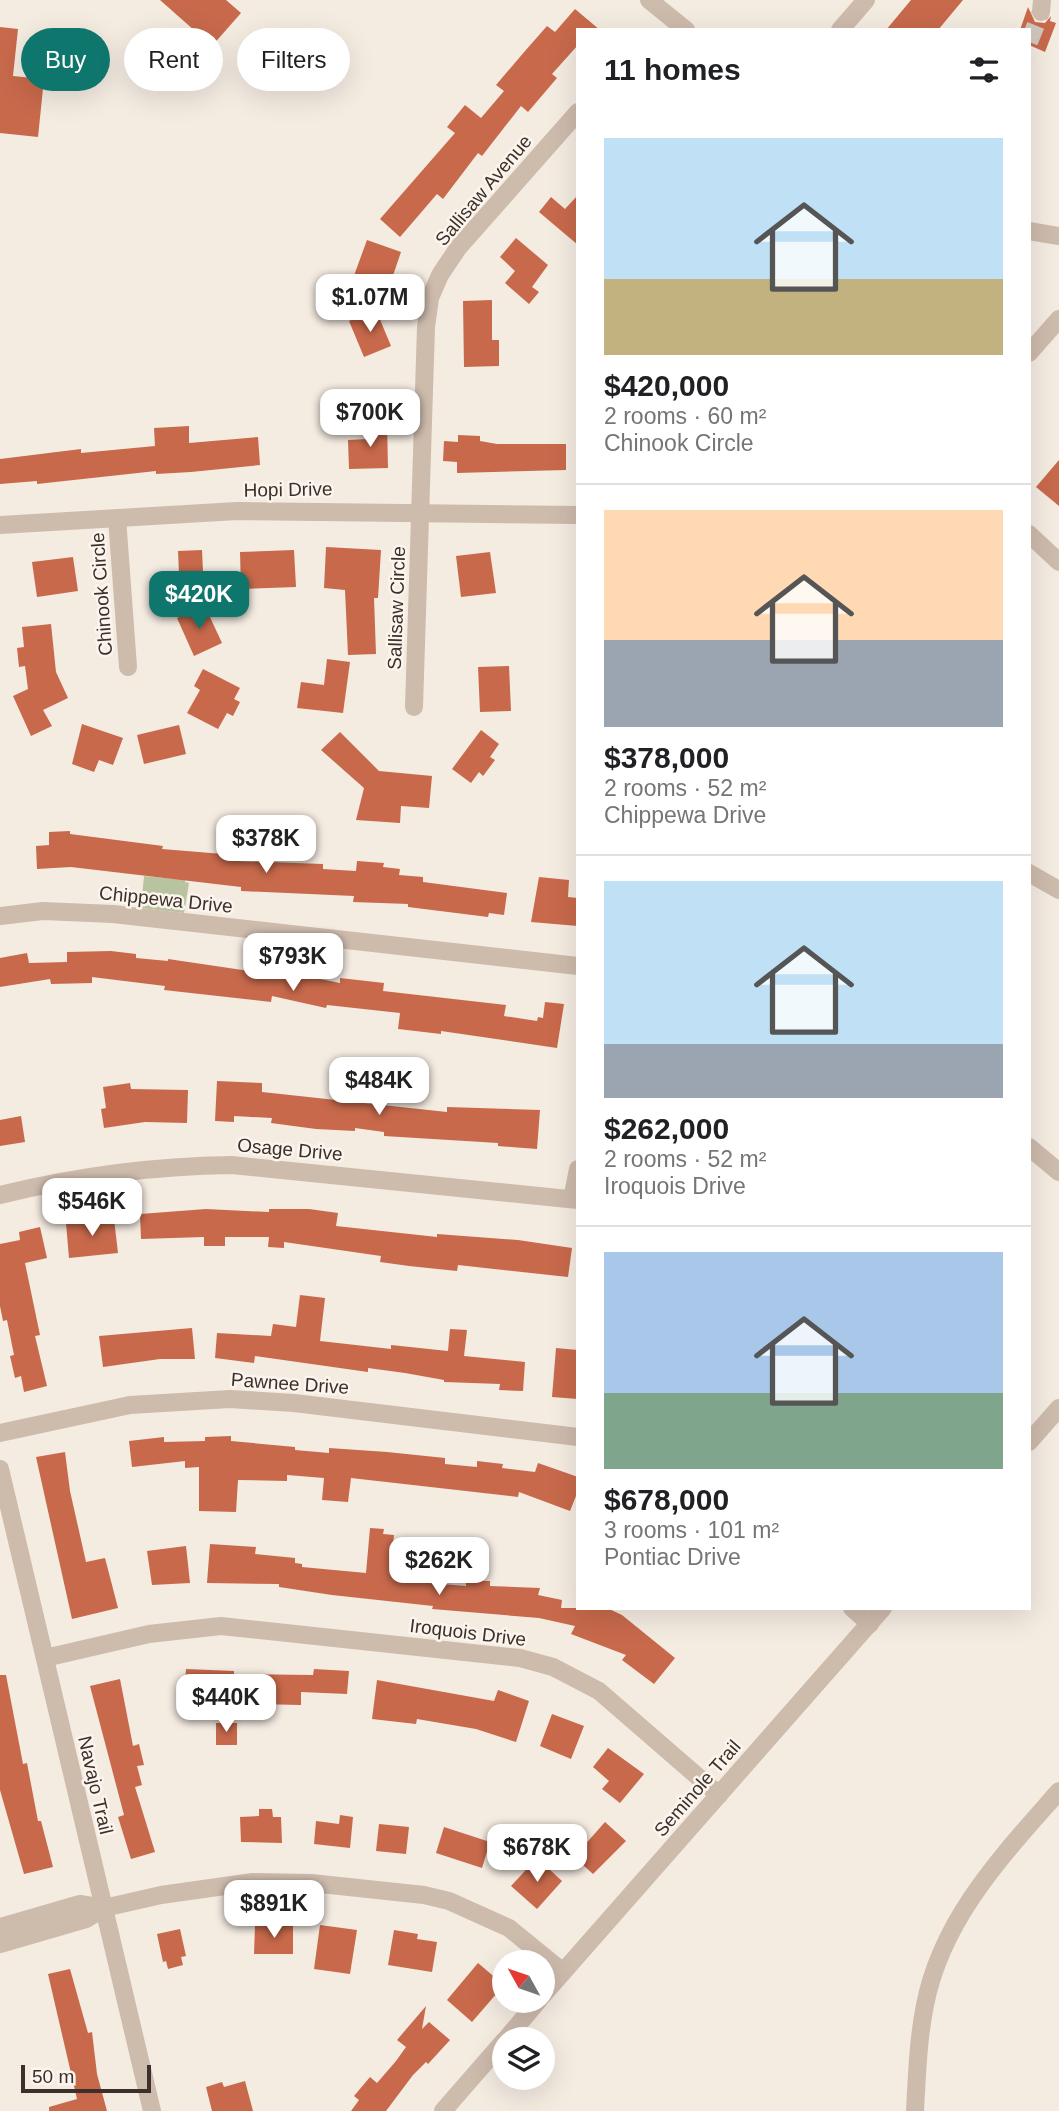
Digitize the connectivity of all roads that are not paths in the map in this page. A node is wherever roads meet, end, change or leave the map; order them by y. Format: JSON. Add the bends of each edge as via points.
{"nodes":[{"id":1,"x":649,"y":0,"type":"edge"},
{"id":2,"x":866,"y":0,"type":"edge"},
{"id":3,"x":684,"y":28,"type":"edge"},
{"id":4,"x":842,"y":28,"type":"edge"},
{"id":5,"x":575,"y":120,"type":"edge"},
{"id":6,"x":1031,"y":231,"type":"edge"},
{"id":7,"x":1059,"y":236,"type":"edge"},
{"id":8,"x":1059,"y":319,"type":"edge"},
{"id":9,"x":1031,"y":351,"type":"edge"},
{"id":10,"x":420,"y":511,"type":"junction"},
{"id":11,"x":576,"y":515,"type":"edge"},
{"id":12,"x":117,"y":518,"type":"junction"},
{"id":13,"x":0,"y":525,"type":"edge"},
{"id":14,"x":1031,"y":536,"type":"edge"},
{"id":15,"x":1059,"y":562,"type":"edge"},
{"id":16,"x":128,"y":667,"type":"dead end"},
{"id":17,"x":414,"y":707,"type":"dead end"},
{"id":18,"x":1031,"y":874,"type":"edge"},
{"id":19,"x":1059,"y":890,"type":"edge"},
{"id":20,"x":0,"y":916,"type":"edge"},
{"id":21,"x":576,"y":966,"type":"edge"},
{"id":22,"x":1031,"y":1149,"type":"edge"},
{"id":23,"x":1059,"y":1172,"type":"edge"},
{"id":24,"x":0,"y":1195,"type":"edge"},
{"id":25,"x":575,"y":1200,"type":"edge"},
{"id":26,"x":1059,"y":1408,"type":"edge"},
{"id":27,"x":0,"y":1433,"type":"edge"},
{"id":28,"x":576,"y":1437,"type":"edge"},
{"id":29,"x":1031,"y":1440,"type":"edge"},
{"id":30,"x":0,"y":1469,"type":"edge"},
{"id":31,"x":854,"y":1610,"type":"edge"},
{"id":32,"x":881,"y":1610,"type":"edge"},
{"id":33,"x":870,"y":1624,"type":"junction"},
{"id":34,"x":45,"y":1658,"type":"junction"},
{"id":35,"x":719,"y":1795,"type":"junction"},
{"id":36,"x":1055,"y":1803,"type":"edge"},
{"id":37,"x":104,"y":1908,"type":"junction"},
{"id":38,"x":0,"y":1927,"type":"edge"},
{"id":39,"x":0,"y":1944,"type":"edge"},
{"id":40,"x":564,"y":1972,"type":"junction"},
{"id":41,"x":555,"y":1982,"type":"edge"},
{"id":42,"x":528,"y":2013,"type":"edge"},
{"id":43,"x":516,"y":2027,"type":"edge"},
{"id":44,"x":492,"y":2055,"type":"edge"},
{"id":45,"x":152,"y":2111,"type":"edge"},
{"id":46,"x":443,"y":2111,"type":"edge"},
{"id":47,"x":915,"y":2111,"type":"edge"}],
"edges":[{"from":1,"to":3,"type":"street"},
{"from":2,"to":4,"type":"street"},
{"from":5,"to":10,"type":"street","name":"Sallisaw Avenue","via":[[458,248],[430,298]]},
{"from":6,"to":7,"type":"street"},
{"from":8,"to":9,"type":"street"},
{"from":10,"to":11,"type":"street","name":"Hopi Drive"},
{"from":10,"to":12,"type":"street","name":"Hopi Drive","via":[[237,511]]},
{"from":10,"to":17,"type":"street","name":"Sallisaw Circle"},
{"from":12,"to":13,"type":"street","name":"Hopi Drive"},
{"from":12,"to":16,"type":"street","name":"Chinook Circle"},
{"from":14,"to":15,"type":"street"},
{"from":18,"to":19,"type":"street"},
{"from":20,"to":21,"type":"street","name":"Chippewa Drive","via":[[43,911],[102,913]]},
{"from":22,"to":23,"type":"street"},
{"from":24,"to":25,"type":"street","name":"Osage Drive","via":[[93,1175],[232,1165]]},
{"from":26,"to":29,"type":"street"},
{"from":27,"to":28,"type":"street","name":"Pawnee Drive","via":[[130,1405],[230,1399],[374,1411]]},
{"from":30,"to":34,"type":"street","name":"Navajo Trail"},
{"from":31,"to":33,"type":"street"},
{"from":32,"to":33,"type":"street","name":"Seminole Trail"},
{"from":33,"to":35,"type":"street","name":"Seminole Trail"},
{"from":34,"to":35,"type":"street","name":"Iroquois Drive","via":[[149,1634],[221,1626],[520,1658],[552,1667],[599,1691]]},
{"from":34,"to":37,"type":"street","name":"Navajo Trail"},
{"from":35,"to":40,"type":"street","name":"Seminole Trail"},
{"from":36,"to":47,"type":"street","via":[[981,1882],[946,1943],[925,2004]]},
{"from":37,"to":38,"type":"street","via":[[80,1904]]},
{"from":37,"to":39,"type":"street","via":[[86,1919]]},
{"from":37,"to":40,"type":"street","via":[[253,1882],[424,1895],[477,1911],[509,1928]]},
{"from":37,"to":45,"type":"street","name":"Navajo Trail"},
{"from":40,"to":41,"type":"street","name":"Seminole Trail"},
{"from":42,"to":43,"type":"street","name":"Seminole Trail"},
{"from":44,"to":46,"type":"street","name":"Seminole Trail"}]}
